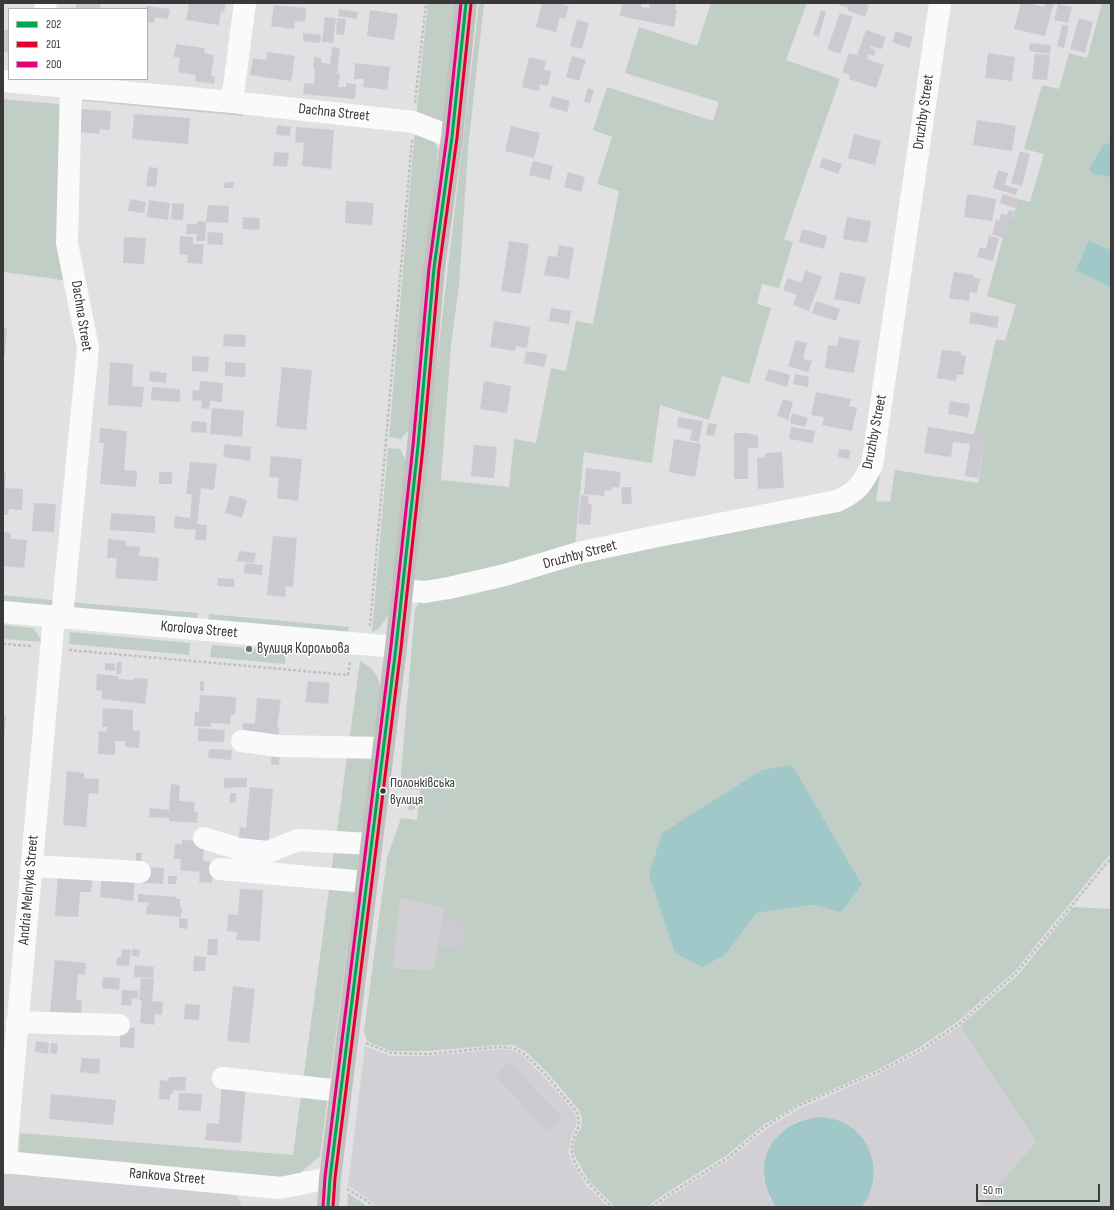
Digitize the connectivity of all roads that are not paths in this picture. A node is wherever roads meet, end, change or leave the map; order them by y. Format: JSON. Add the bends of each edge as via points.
{"nodes":[{"id":1,"x":245,"y":3,"type":"edge"},
{"id":2,"x":466,"y":3,"type":"edge"},
{"id":3,"x":940,"y":3,"type":"edge"},
{"id":4,"x":3,"y":81,"type":"edge"},
{"id":5,"x":34,"y":81,"type":"edge"},
{"id":6,"x":71,"y":87,"type":"junction"},
{"id":7,"x":232,"y":102,"type":"junction"},
{"id":8,"x":452,"y":137,"type":"junction"},
{"id":9,"x":402,"y":590,"type":"junction"},
{"id":10,"x":3,"y":612,"type":"edge"},
{"id":11,"x":58,"y":617,"type":"junction"},
{"id":12,"x":396,"y":647,"type":"junction"},
{"id":13,"x":242,"y":741,"type":"dead end"},
{"id":14,"x":383,"y":748,"type":"junction"},
{"id":15,"x":204,"y":838,"type":"dead end"},
{"id":16,"x":371,"y":844,"type":"junction"},
{"id":17,"x":31,"y":866,"type":"junction"},
{"id":18,"x":220,"y":869,"type":"dead end"},
{"id":19,"x":140,"y":872,"type":"dead end"},
{"id":20,"x":366,"y":882,"type":"junction"},
{"id":21,"x":17,"y":1022,"type":"junction"},
{"id":22,"x":119,"y":1025,"type":"dead end"},
{"id":23,"x":223,"y":1078,"type":"dead end"},
{"id":24,"x":341,"y":1091,"type":"junction"},
{"id":25,"x":4,"y":1162,"type":"edge"},
{"id":26,"x":330,"y":1178,"type":"junction"},
{"id":27,"x":328,"y":1207,"type":"edge"}],
"edges":[{"from":1,"to":7,"type":"street"},
{"from":2,"to":8,"type":"main road"},
{"from":3,"to":9,"type":"street","name":"Druzhby Street","via":[[872,465],[863,482],[852,494],[837,501],[578,553],[505,575],[449,588],[425,592]]},
{"from":4,"to":5,"type":"street","name":"Dachna Street"},
{"from":5,"to":6,"type":"street","name":"Dachna Street"},
{"from":6,"to":7,"type":"street","name":"Dachna Street"},
{"from":6,"to":11,"type":"street","name":"Dachna Street","via":[[67,243],[88,348]]},
{"from":7,"to":8,"type":"street","name":"Dachna Street","via":[[413,122]]},
{"from":8,"to":9,"type":"main road","via":[[434,268]]},
{"from":9,"to":12,"type":"main road"},
{"from":10,"to":11,"type":"street","name":"Korolova Street"},
{"from":11,"to":12,"type":"street","name":"Korolova Street"},
{"from":11,"to":17,"type":"street","name":"Andria Melnyka Street","via":[[51,648]]},
{"from":12,"to":14,"type":"main road"},
{"from":13,"to":14,"type":"street","via":[[279,746]]},
{"from":14,"to":16,"type":"main road"},
{"from":15,"to":16,"type":"street","via":[[239,849],[268,852],[298,840]]},
{"from":16,"to":20,"type":"main road"},
{"from":17,"to":19,"type":"street"},
{"from":17,"to":21,"type":"street","name":"Andria Melnyka Street"},
{"from":18,"to":20,"type":"street"},
{"from":20,"to":24,"type":"main road"},
{"from":21,"to":22,"type":"street"},
{"from":21,"to":25,"type":"street","name":"Andria Melnyka Street"},
{"from":23,"to":24,"type":"street"},
{"from":24,"to":26,"type":"main road"},
{"from":25,"to":26,"type":"street","name":"Rankova Street","via":[[280,1188]]},
{"from":26,"to":27,"type":"main road"}]}
